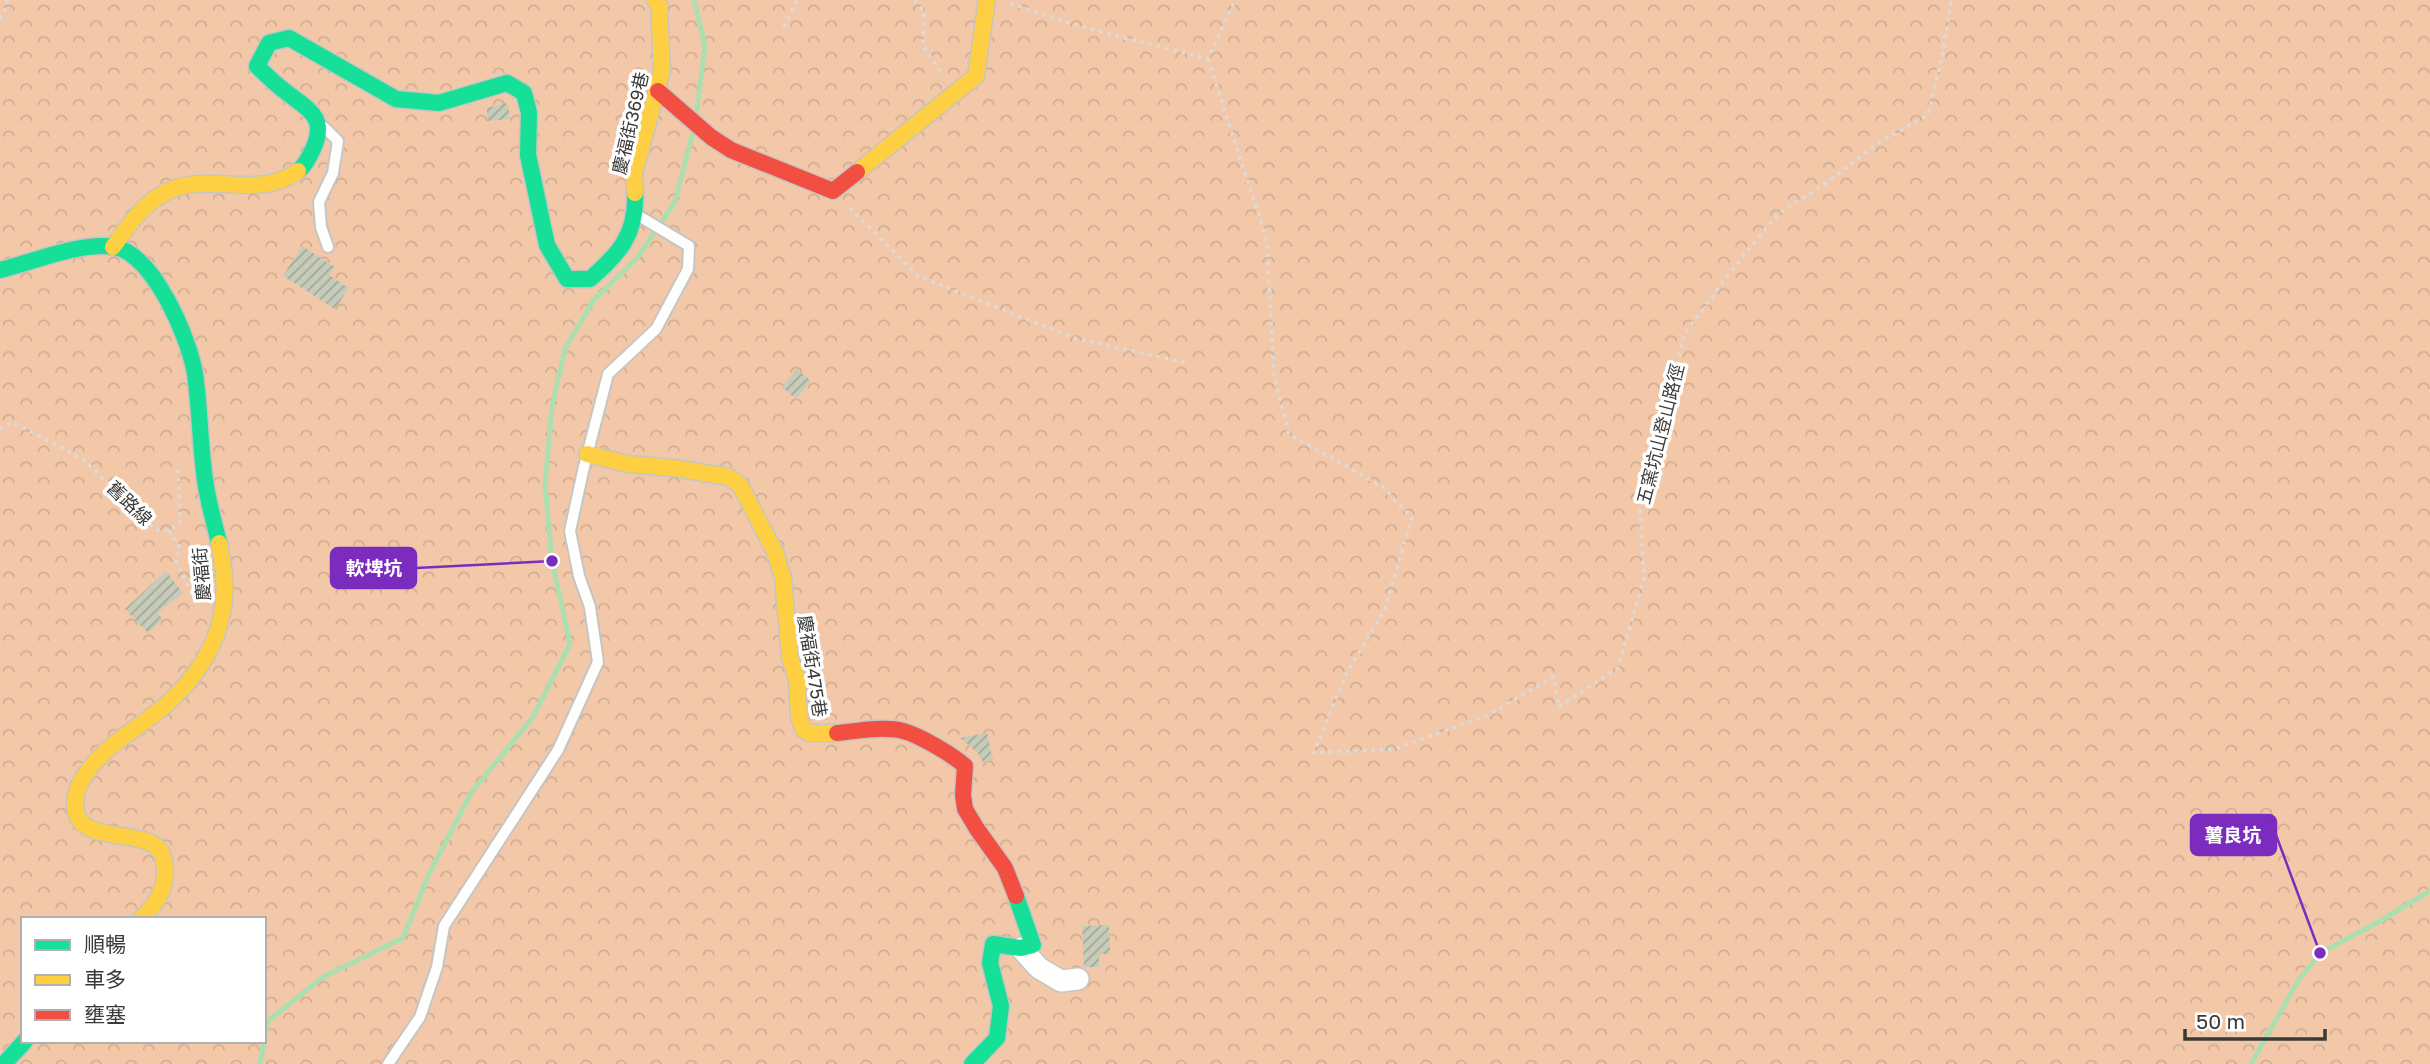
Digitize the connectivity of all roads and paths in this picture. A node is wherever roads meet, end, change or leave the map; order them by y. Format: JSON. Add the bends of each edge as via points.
{"nodes":[{"id":1,"x":7,"y":0,"type":"edge"},
{"id":2,"x":655,"y":0,"type":"edge"},
{"id":3,"x":797,"y":0,"type":"edge"},
{"id":4,"x":915,"y":0,"type":"edge"},
{"id":5,"x":987,"y":0,"type":"edge"},
{"id":6,"x":1003,"y":0,"type":"edge"},
{"id":7,"x":1235,"y":0,"type":"edge"},
{"id":8,"x":1951,"y":0,"type":"edge"},
{"id":9,"x":0,"y":19,"type":"edge"},
{"id":10,"x":783,"y":27,"type":"dead end"},
{"id":11,"x":1208,"y":59,"type":"junction"},
{"id":12,"x":658,"y":90,"type":"junction"},
{"id":13,"x":956,"y":92,"type":"junction"},
{"id":14,"x":316,"y":118,"type":"junction"},
{"id":15,"x":833,"y":191,"type":"junction"},
{"id":16,"x":636,"y":214,"type":"junction"},
{"id":17,"x":113,"y":247,"type":"junction"},
{"id":18,"x":328,"y":247,"type":"dead end"},
{"id":19,"x":0,"y":270,"type":"edge"},
{"id":20,"x":1187,"y":363,"type":"dead end"},
{"id":21,"x":0,"y":429,"type":"edge"},
{"id":22,"x":587,"y":454,"type":"junction"},
{"id":23,"x":178,"y":466,"type":"dead end"},
{"id":24,"x":169,"y":530,"type":"junction"},
{"id":25,"x":201,"y":613,"type":"dead end"},
{"id":26,"x":143,"y":917,"type":"edge"},
{"id":27,"x":1021,"y":948,"type":"junction"},
{"id":28,"x":1078,"y":979,"type":"dead end"},
{"id":29,"x":23,"y":1043,"type":"edge"},
{"id":30,"x":4,"y":1064,"type":"edge"},
{"id":31,"x":388,"y":1064,"type":"edge"},
{"id":32,"x":972,"y":1064,"type":"edge"}],
"edges":[{"from":1,"to":9,"type":"path"},
{"from":2,"to":12,"type":"street","name":"慶福街369巷","via":[[662,70]]},
{"from":3,"to":10,"type":"path"},
{"from":4,"to":13,"type":"path","via":[[924,11],[923,46]]},
{"from":5,"to":13,"type":"street","via":[[976,76]]},
{"from":6,"to":11,"type":"path"},
{"from":7,"to":11,"type":"path"},
{"from":8,"to":11,"type":"path","name":"五窯坑山登山路徑","via":[[1928,115],[1880,142],[1778,214],[1684,335],[1640,512],[1644,578],[1618,668],[1559,707],[1554,677],[1484,717],[1394,749],[1314,753],[1346,674],[1384,611],[1412,518],[1383,486],[1289,434],[1274,376],[1267,241]]},
{"from":12,"to":15,"type":"street","via":[[715,142]]},
{"from":12,"to":16,"type":"street","name":"慶福街369巷","via":[[634,174]]},
{"from":13,"to":15,"type":"street"},
{"from":14,"to":16,"type":"street","via":[[257,66],[269,43],[289,38],[396,99],[439,103],[507,83],[524,93],[529,113],[528,155],[547,245],[567,279],[590,279],[618,254]]},
{"from":14,"to":17,"type":"street","via":[[320,131],[310,158],[293,179],[258,186],[198,184],[171,189],[135,216]]},
{"from":14,"to":18,"type":"lane","via":[[338,141],[333,173],[319,202]]},
{"from":15,"to":20,"type":"path","via":[[918,276],[1074,338]]},
{"from":16,"to":22,"type":"lane","via":[[689,246],[688,269],[656,329],[608,374]]},
{"from":17,"to":19,"type":"street","via":[[89,248]]},
{"from":17,"to":26,"type":"street","name":"慶福街","via":[[139,258],[152,271],[194,371],[225,603],[197,671],[174,699],[90,766],[79,780],[74,800],[83,824],[108,836],[158,846],[166,886]]},
{"from":21,"to":24,"type":"path","name":"舊路線","via":[[12,422],[83,459],[145,521],[159,531]]},
{"from":22,"to":27,"type":"street","name":"慶福街475巷","via":[[729,477],[740,485],[775,552],[783,578],[803,729],[825,734],[903,731],[965,766],[963,800],[980,836],[1009,876],[1033,945]]},
{"from":22,"to":31,"type":"lane","via":[[570,531],[590,607],[597,662],[558,750],[444,926],[437,967],[420,1017]]},
{"from":23,"to":24,"type":"path","name":"舊路線","via":[[180,523]]},
{"from":24,"to":25,"type":"path","via":[[180,548],[176,561]]},
{"from":27,"to":28,"type":"street","via":[[1039,968],[1060,981]]},
{"from":27,"to":32,"type":"street","via":[[993,944],[990,963],[1001,1006],[997,1038]]},
{"from":29,"to":30,"type":"street"}]}
